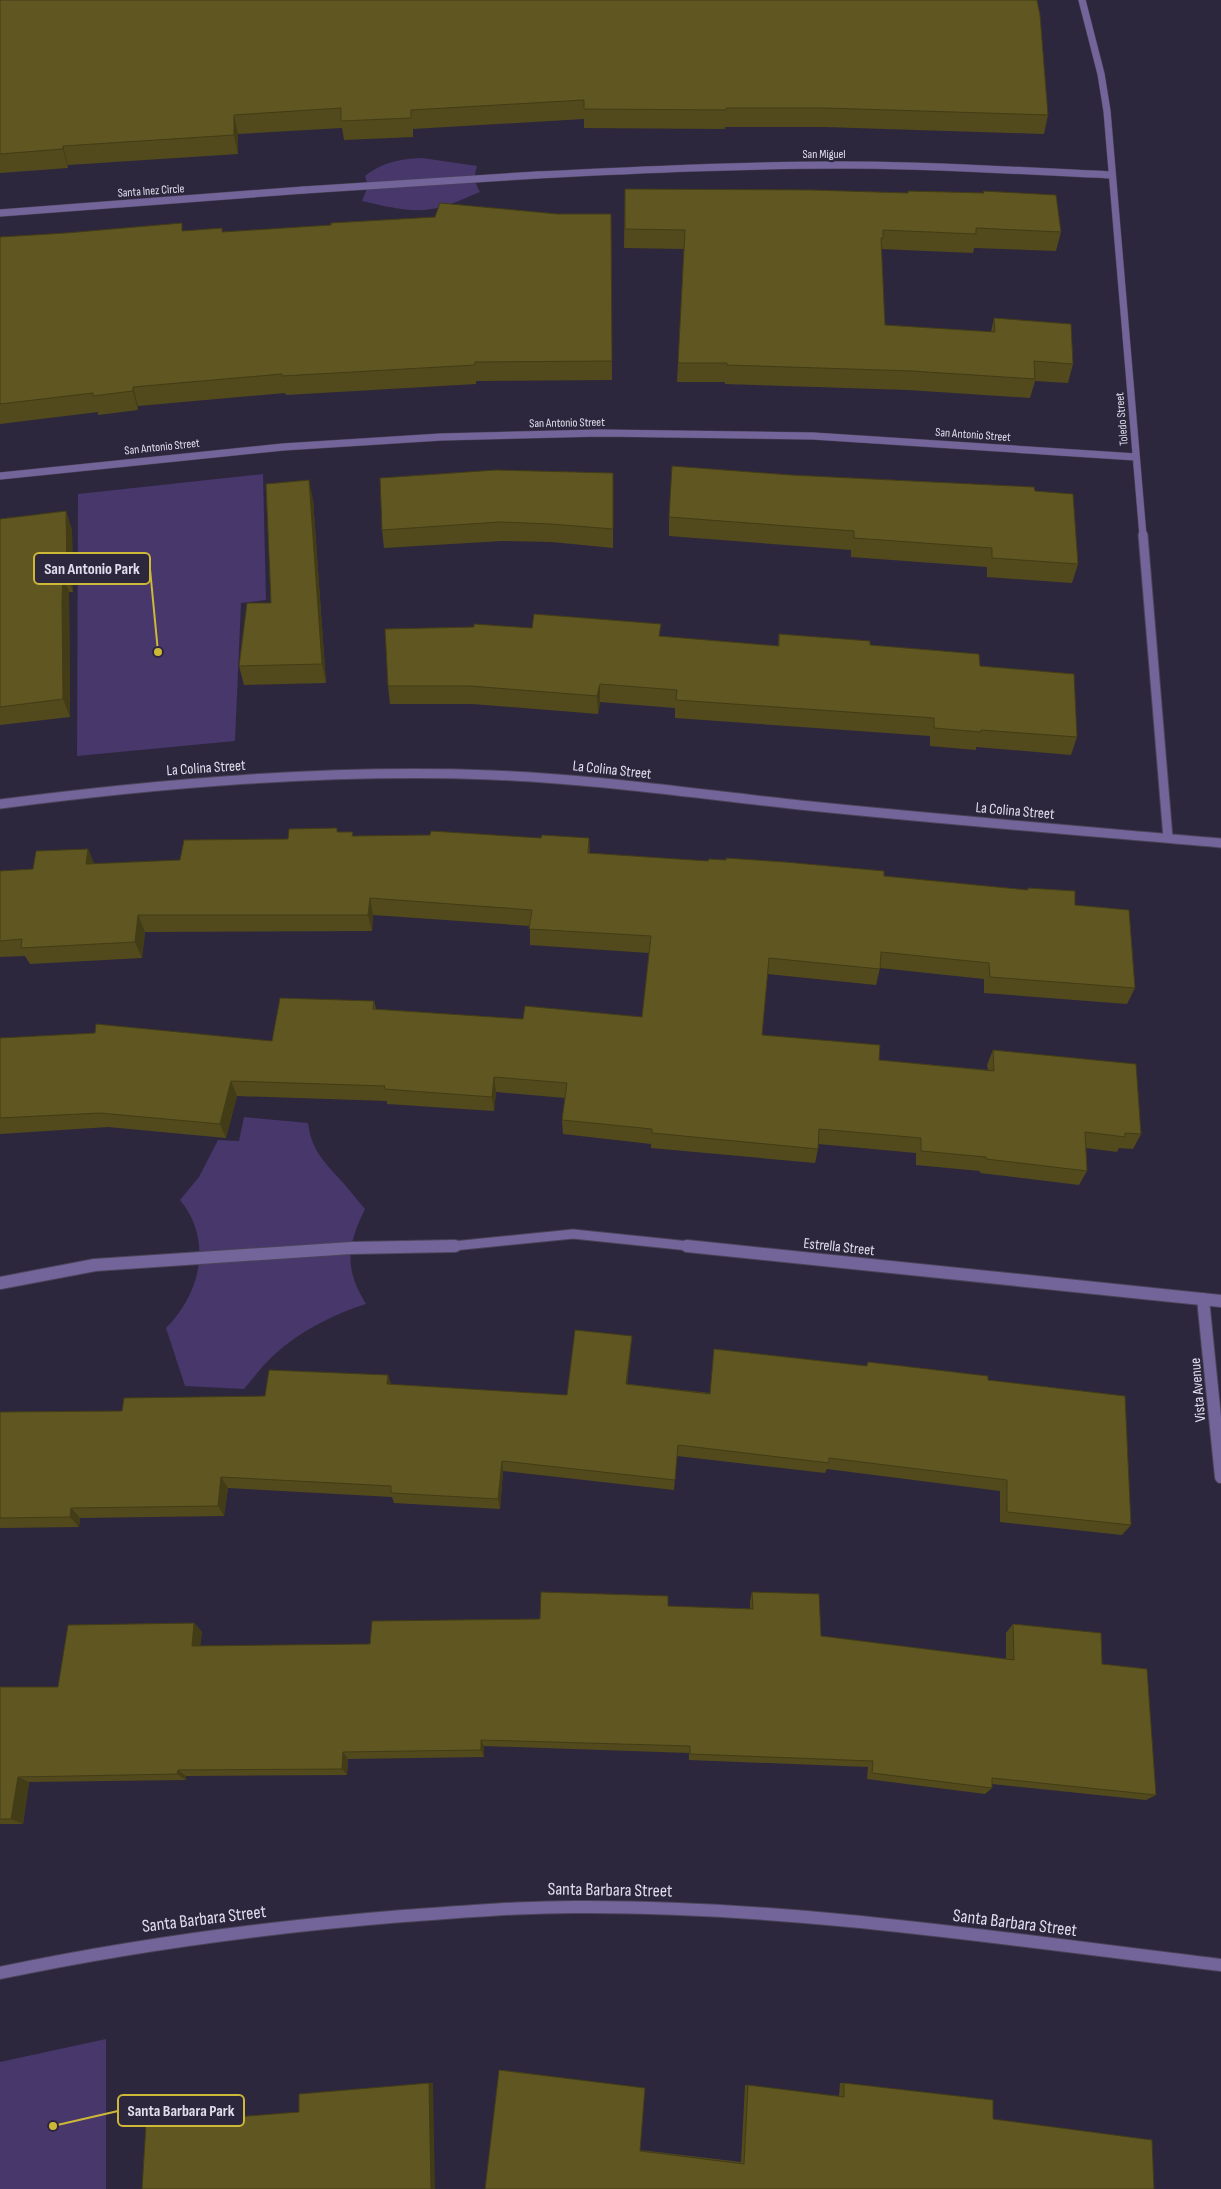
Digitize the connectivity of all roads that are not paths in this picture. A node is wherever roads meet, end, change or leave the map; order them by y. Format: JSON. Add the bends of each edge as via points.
{"nodes":[{"id":1,"x":1082,"y":0,"type":"edge"},
{"id":2,"x":1112,"y":176,"type":"junction"},
{"id":3,"x":304,"y":190,"type":"joint"},
{"id":4,"x":0,"y":213,"type":"edge"},
{"id":5,"x":1136,"y":457,"type":"junction"},
{"id":6,"x":0,"y":476,"type":"edge"},
{"id":7,"x":0,"y":804,"type":"edge"},
{"id":8,"x":1168,"y":838,"type":"junction"},
{"id":9,"x":1221,"y":842,"type":"edge"},
{"id":10,"x":0,"y":1283,"type":"edge"},
{"id":11,"x":1203,"y":1299,"type":"junction"},
{"id":12,"x":1221,"y":1301,"type":"edge"},
{"id":13,"x":1221,"y":1478,"type":"edge"},
{"id":14,"x":1221,"y":1966,"type":"edge"},
{"id":15,"x":0,"y":1974,"type":"edge"}],
"edges":[{"from":1,"to":2,"type":"street","name":"Toledo Street","via":[[1101,74]]},
{"from":2,"to":3,"type":"street","name":"San Miguel","via":[[845,165],[537,175]]},
{"from":2,"to":5,"type":"street","name":"Toledo Street"},
{"from":3,"to":4,"type":"street","name":"Santa Inez Circle"},
{"from":5,"to":6,"type":"street","name":"San Antonio Street","via":[[814,436],[590,433],[441,437],[283,447]]},
{"from":5,"to":8,"type":"street","name":"Toledo Street"},
{"from":7,"to":8,"type":"street","name":"La Colina Street","via":[[199,782],[347,775],[493,775]]},
{"from":8,"to":9,"type":"street","name":"La Colina Street"},
{"from":10,"to":11,"type":"street","name":"Estrella Street","via":[[95,1265],[351,1248],[453,1246],[573,1234]]},
{"from":11,"to":12,"type":"street","name":"Estrella Street"},
{"from":11,"to":13,"type":"street","name":"Vista Avenue"},
{"from":14,"to":15,"type":"street","name":"Santa Barbara Street","via":[[849,1922],[610,1907],[508,1908],[172,1940]]}]}
